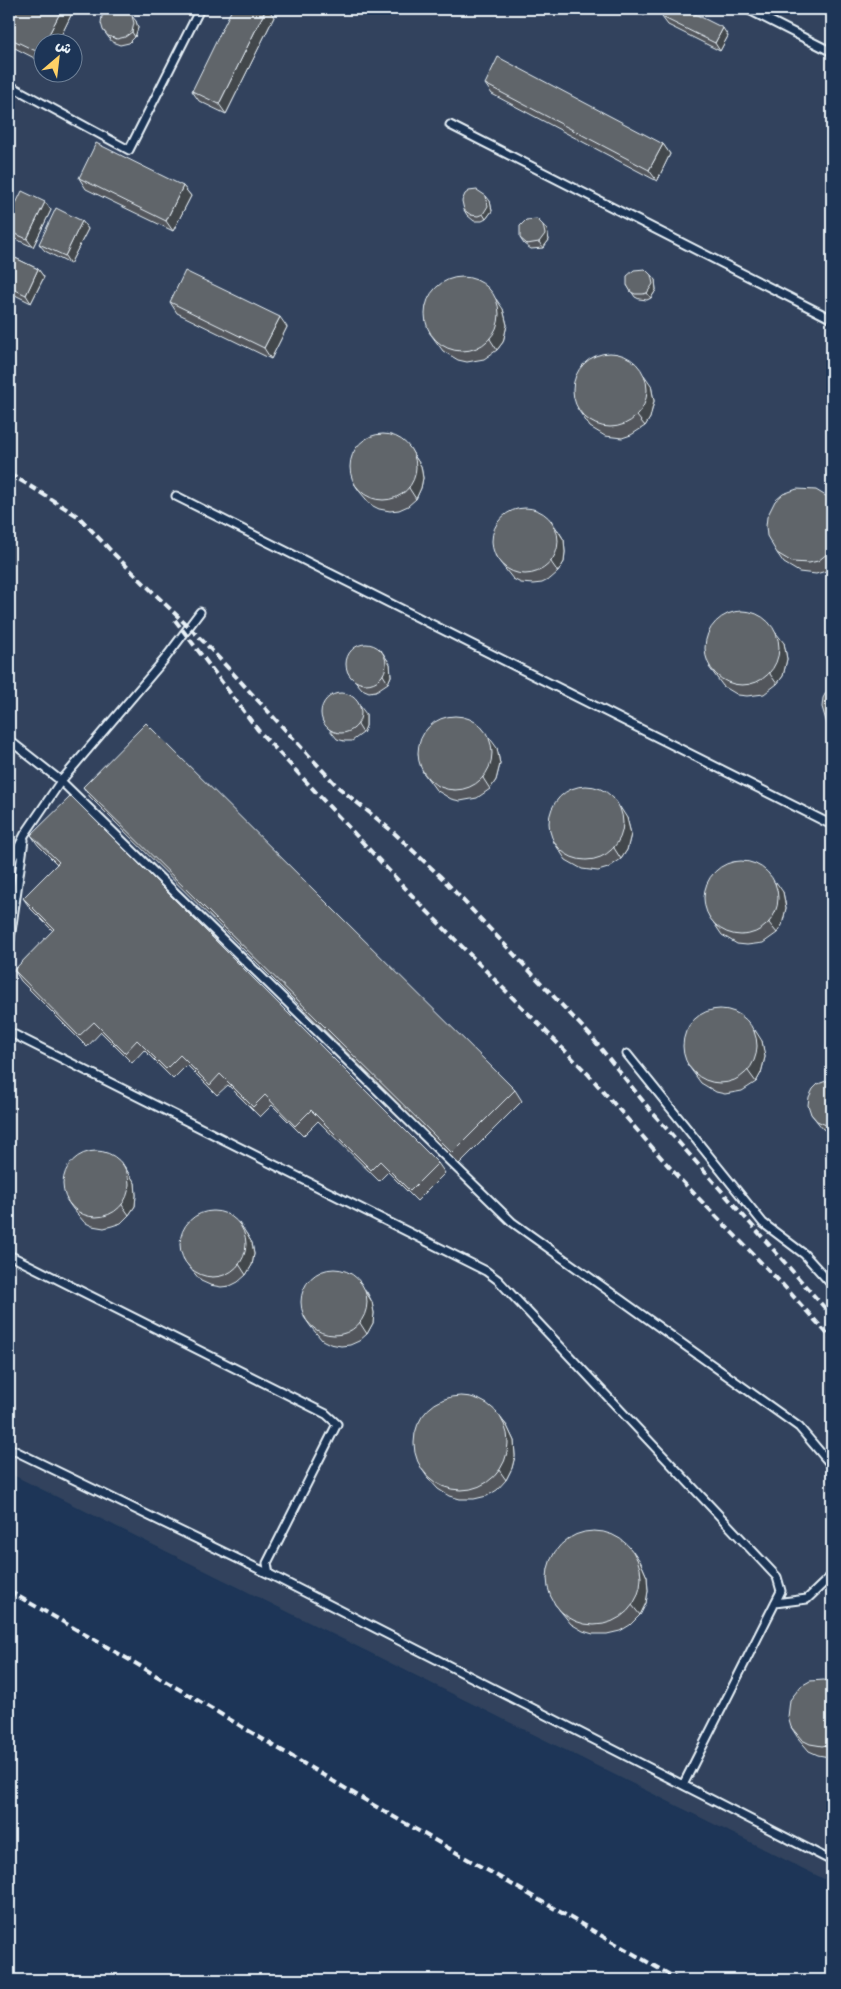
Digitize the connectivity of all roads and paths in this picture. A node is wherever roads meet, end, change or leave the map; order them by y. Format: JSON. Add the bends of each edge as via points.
{"nodes":[{"id":1,"x":200,"y":9,"type":"edge"},
{"id":2,"x":747,"y":9,"type":"edge"},
{"id":3,"x":832,"y":52,"type":"edge"},
{"id":4,"x":9,"y":85,"type":"edge"},
{"id":5,"x":450,"y":125,"type":"dead end"},
{"id":6,"x":832,"y":319,"type":"edge"},
{"id":7,"x":176,"y":496,"type":"dead end"},
{"id":8,"x":200,"y":612,"type":"dead end"},
{"id":9,"x":9,"y":740,"type":"edge"},
{"id":10,"x":61,"y":781,"type":"junction"},
{"id":11,"x":832,"y":825,"type":"edge"},
{"id":12,"x":25,"y":834,"type":"junction"},
{"id":13,"x":9,"y":866,"type":"edge"},
{"id":14,"x":9,"y":946,"type":"edge"},
{"id":15,"x":9,"y":1032,"type":"edge"},
{"id":16,"x":627,"y":1054,"type":"dead end"},
{"id":17,"x":9,"y":1255,"type":"edge"},
{"id":18,"x":832,"y":1285,"type":"edge"},
{"id":19,"x":9,"y":1448,"type":"edge"},
{"id":20,"x":832,"y":1466,"type":"edge"},
{"id":21,"x":269,"y":1574,"type":"junction"},
{"id":22,"x":832,"y":1575,"type":"edge"},
{"id":23,"x":775,"y":1603,"type":"junction"},
{"id":24,"x":683,"y":1785,"type":"junction"},
{"id":25,"x":832,"y":1861,"type":"edge"}],
"edges":[{"from":1,"to":4,"type":"lane","via":[[129,150]]},
{"from":2,"to":3,"type":"lane"},
{"from":5,"to":6,"type":"lane"},
{"from":7,"to":11,"type":"lane"},
{"from":8,"to":10,"type":"lane","via":[[164,660]]},
{"from":9,"to":10,"type":"lane"},
{"from":10,"to":12,"type":"lane"},
{"from":10,"to":20,"type":"lane","via":[[512,1222],[799,1427]]},
{"from":12,"to":13,"type":"lane"},
{"from":12,"to":14,"type":"lane"},
{"from":15,"to":23,"type":"lane","via":[[486,1271],[776,1577],[781,1591]]},
{"from":16,"to":18,"type":"lane","via":[[763,1223],[804,1254]]},
{"from":17,"to":21,"type":"lane","via":[[326,1414],[337,1424],[266,1563]]},
{"from":19,"to":21,"type":"lane"},
{"from":21,"to":24,"type":"lane"},
{"from":22,"to":23,"type":"lane","via":[[807,1599]]},
{"from":23,"to":24,"type":"lane"},
{"from":24,"to":25,"type":"lane"}]}
